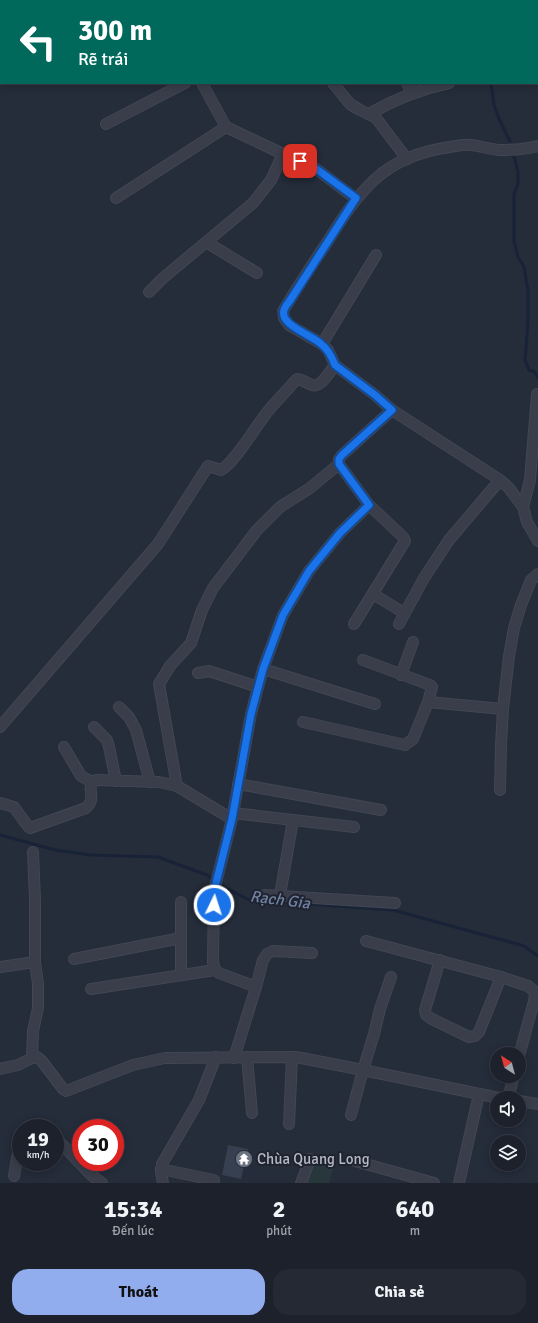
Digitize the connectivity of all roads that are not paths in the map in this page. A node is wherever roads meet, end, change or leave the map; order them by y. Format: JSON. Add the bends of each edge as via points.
{"nodes":[{"id":1,"x":183,"y":84,"type":"edge"},
{"id":2,"x":203,"y":84,"type":"edge"},
{"id":3,"x":334,"y":84,"type":"edge"},
{"id":4,"x":408,"y":84,"type":"edge"},
{"id":5,"x":444,"y":84,"type":"edge"},
{"id":6,"x":412,"y":93,"type":"junction"},
{"id":7,"x":369,"y":114,"type":"junction"},
{"id":8,"x":106,"y":124,"type":"dead end"},
{"id":9,"x":226,"y":127,"type":"junction"},
{"id":10,"x":538,"y":146,"type":"edge"},
{"id":11,"x":283,"y":154,"type":"junction"},
{"id":12,"x":407,"y":159,"type":"junction"},
{"id":13,"x":116,"y":198,"type":"dead end"},
{"id":14,"x":356,"y":198,"type":"junction"},
{"id":15,"x":206,"y":242,"type":"junction"},
{"id":16,"x":376,"y":255,"type":"dead end"},
{"id":17,"x":257,"y":273,"type":"dead end"},
{"id":18,"x":149,"y":292,"type":"dead end"},
{"id":19,"x":322,"y":344,"type":"junction"},
{"id":20,"x":335,"y":365,"type":"junction"},
{"id":21,"x":537,"y":394,"type":"dead end"},
{"id":22,"x":392,"y":410,"type":"junction"},
{"id":23,"x":339,"y":464,"type":"junction"},
{"id":24,"x":500,"y":480,"type":"junction"},
{"id":25,"x":369,"y":505,"type":"junction"},
{"id":26,"x":523,"y":507,"type":"junction"},
{"id":27,"x":538,"y":541,"type":"edge"},
{"id":28,"x":538,"y":574,"type":"edge"},
{"id":29,"x":372,"y":594,"type":"junction"},
{"id":30,"x":404,"y":614,"type":"junction"},
{"id":31,"x":354,"y":624,"type":"dead end"},
{"id":32,"x":399,"y":624,"type":"dead end"},
{"id":33,"x":413,"y":642,"type":"dead end"},
{"id":34,"x":363,"y":660,"type":"dead end"},
{"id":35,"x":263,"y":669,"type":"junction"},
{"id":36,"x":198,"y":673,"type":"dead end"},
{"id":37,"x":401,"y":675,"type":"junction"},
{"id":38,"x":258,"y":686,"type":"junction"},
{"id":39,"x":428,"y":702,"type":"junction"},
{"id":40,"x":375,"y":704,"type":"dead end"},
{"id":41,"x":119,"y":708,"type":"dead end"},
{"id":42,"x":503,"y":709,"type":"junction"},
{"id":43,"x":303,"y":722,"type":"dead end"},
{"id":44,"x":0,"y":727,"type":"edge"},
{"id":45,"x":94,"y":727,"type":"dead end"},
{"id":46,"x":64,"y":747,"type":"dead end"},
{"id":47,"x":116,"y":781,"type":"junction"},
{"id":48,"x":92,"y":782,"type":"junction"},
{"id":49,"x":150,"y":782,"type":"junction"},
{"id":50,"x":238,"y":784,"type":"junction"},
{"id":51,"x":177,"y":786,"type":"junction"},
{"id":52,"x":500,"y":790,"type":"dead end"},
{"id":53,"x":0,"y":803,"type":"edge"},
{"id":54,"x":380,"y":810,"type":"dead end"},
{"id":55,"x":232,"y":816,"type":"junction"},
{"id":56,"x":293,"y":820,"type":"junction"},
{"id":57,"x":354,"y":827,"type":"dead end"},
{"id":58,"x":33,"y":852,"type":"dead end"},
{"id":59,"x":264,"y":895,"type":"dead end"},
{"id":60,"x":280,"y":895,"type":"junction"},
{"id":61,"x":182,"y":902,"type":"dead end"},
{"id":62,"x":395,"y":904,"type":"dead end"},
{"id":63,"x":181,"y":938,"type":"junction"},
{"id":64,"x":366,"y":941,"type":"dead end"},
{"id":65,"x":312,"y":953,"type":"dead end"},
{"id":66,"x":74,"y":959,"type":"dead end"},
{"id":67,"x":440,"y":960,"type":"junction"},
{"id":68,"x":35,"y":962,"type":"junction"},
{"id":69,"x":0,"y":967,"type":"edge"},
{"id":70,"x":215,"y":970,"type":"junction"},
{"id":71,"x":181,"y":974,"type":"junction"},
{"id":72,"x":390,"y":977,"type":"dead end"},
{"id":73,"x":501,"y":977,"type":"junction"},
{"id":74,"x":256,"y":987,"type":"junction"},
{"id":75,"x":91,"y":989,"type":"dead end"},
{"id":76,"x":521,"y":1047,"type":"edge"},
{"id":77,"x":32,"y":1058,"type":"junction"},
{"id":78,"x":216,"y":1058,"type":"junction"},
{"id":79,"x":234,"y":1058,"type":"junction"},
{"id":80,"x":246,"y":1058,"type":"junction"},
{"id":81,"x":292,"y":1058,"type":"junction"},
{"id":82,"x":0,"y":1069,"type":"edge"},
{"id":83,"x":363,"y":1070,"type":"junction"},
{"id":84,"x":479,"y":1094,"type":"junction"},
{"id":85,"x":490,"y":1096,"type":"edge"},
{"id":86,"x":526,"y":1102,"type":"edge"},
{"id":87,"x":538,"y":1104,"type":"edge"},
{"id":88,"x":252,"y":1113,"type":"dead end"},
{"id":89,"x":351,"y":1115,"type":"dead end"},
{"id":90,"x":289,"y":1124,"type":"dead end"},
{"id":91,"x":64,"y":1147,"type":"edge"},
{"id":92,"x":310,"y":1159,"type":"dead end"},
{"id":93,"x":355,"y":1161,"type":"dead end"},
{"id":94,"x":161,"y":1169,"type":"junction"},
{"id":95,"x":15,"y":1171,"type":"edge"},
{"id":96,"x":14,"y":1176,"type":"dead end"},
{"id":97,"x":214,"y":1180,"type":"dead end"},
{"id":98,"x":102,"y":1183,"type":"edge"},
{"id":99,"x":162,"y":1183,"type":"edge"},
{"id":100,"x":301,"y":1183,"type":"edge"},
{"id":101,"x":434,"y":1183,"type":"edge"},
{"id":102,"x":460,"y":1183,"type":"edge"}],
"edges":[{"from":1,"to":8,"type":"street"},
{"from":2,"to":9,"type":"street"},
{"from":3,"to":7,"type":"street","via":[[350,104]]},
{"from":4,"to":6,"type":"street"},
{"from":5,"to":6,"type":"street"},
{"from":6,"to":7,"type":"street"},
{"from":7,"to":12,"type":"street","via":[[379,121]]},
{"from":9,"to":11,"type":"street"},
{"from":9,"to":13,"type":"street"},
{"from":10,"to":12,"type":"street","via":[[499,150],[470,145],[438,149]]},
{"from":11,"to":14,"type":"street","via":[[311,165]]},
{"from":11,"to":15,"type":"street","via":[[271,180],[260,195]]},
{"from":12,"to":14,"type":"street","via":[[379,176]]},
{"from":14,"to":19,"type":"street","via":[[284,311],[284,318],[289,324]]},
{"from":15,"to":17,"type":"street"},
{"from":15,"to":18,"type":"street"},
{"from":16,"to":19,"type":"street"},
{"from":19,"to":20,"type":"street"},
{"from":20,"to":22,"type":"street"},
{"from":20,"to":44,"type":"street","via":[[316,386],[297,379],[266,413],[223,470],[208,466],[158,544]]},
{"from":21,"to":26,"type":"street","via":[[530,480]]},
{"from":22,"to":23,"type":"street","via":[[342,455]]},
{"from":22,"to":24,"type":"street"},
{"from":23,"to":25,"type":"street"},
{"from":23,"to":51,"type":"street","via":[[310,488],[280,507],[257,530],[213,588],[202,610],[191,643],[170,666],[159,684]]},
{"from":24,"to":26,"type":"street"},
{"from":24,"to":30,"type":"street","via":[[449,540]]},
{"from":25,"to":29,"type":"street","via":[[405,539]]},
{"from":25,"to":35,"type":"street","via":[[340,533],[309,571],[283,615]]},
{"from":26,"to":27,"type":"street","via":[[527,522]]},
{"from":28,"to":42,"type":"street","via":[[531,580],[520,605],[514,628]]},
{"from":29,"to":30,"type":"street"},
{"from":29,"to":31,"type":"street"},
{"from":30,"to":32,"type":"street"},
{"from":33,"to":37,"type":"street"},
{"from":34,"to":37,"type":"street"},
{"from":35,"to":38,"type":"street"},
{"from":35,"to":40,"type":"street"},
{"from":36,"to":38,"type":"street","via":[[209,671]]},
{"from":37,"to":39,"type":"street","via":[[432,687]]},
{"from":38,"to":50,"type":"street"},
{"from":39,"to":42,"type":"street"},
{"from":39,"to":43,"type":"street","via":[[413,739],[405,745]]},
{"from":41,"to":49,"type":"street","via":[[129,717],[136,730]]},
{"from":42,"to":52,"type":"street"},
{"from":45,"to":47,"type":"street","via":[[110,746]]},
{"from":46,"to":48,"type":"street","via":[[81,776]]},
{"from":47,"to":48,"type":"street"},
{"from":47,"to":49,"type":"street"},
{"from":48,"to":53,"type":"street","via":[[93,798],[86,808],[30,828],[14,807]]},
{"from":49,"to":51,"type":"street"},
{"from":50,"to":54,"type":"street"},
{"from":50,"to":55,"type":"street"},
{"from":51,"to":55,"type":"street"},
{"from":55,"to":56,"type":"street"},
{"from":55,"to":70,"type":"street","via":[[214,891]]},
{"from":56,"to":57,"type":"street"},
{"from":56,"to":60,"type":"street"},
{"from":58,"to":68,"type":"street"},
{"from":59,"to":60,"type":"street"},
{"from":60,"to":62,"type":"street"},
{"from":61,"to":63,"type":"street"},
{"from":63,"to":66,"type":"street"},
{"from":63,"to":71,"type":"street"},
{"from":64,"to":67,"type":"street"},
{"from":65,"to":74,"type":"street","via":[[274,951],[267,954]]},
{"from":67,"to":73,"type":"street"},
{"from":67,"to":73,"type":"street","via":[[425,1013],[469,1037],[479,1032]]},
{"from":68,"to":69,"type":"street"},
{"from":68,"to":77,"type":"street","via":[[38,1008],[33,1032]]},
{"from":70,"to":71,"type":"street"},
{"from":70,"to":74,"type":"street"},
{"from":71,"to":75,"type":"street"},
{"from":72,"to":83,"type":"street"},
{"from":73,"to":76,"type":"street","via":[[528,986],[535,994]]},
{"from":74,"to":79,"type":"street"},
{"from":77,"to":78,"type":"street","via":[[37,1057],[41,1060],[66,1091],[144,1061],[178,1057]]},
{"from":77,"to":82,"type":"street"},
{"from":78,"to":79,"type":"street"},
{"from":78,"to":94,"type":"street","via":[[199,1100]]},
{"from":79,"to":80,"type":"street"},
{"from":80,"to":81,"type":"street"},
{"from":80,"to":88,"type":"street"},
{"from":81,"to":83,"type":"street"},
{"from":81,"to":90,"type":"street"},
{"from":83,"to":84,"type":"street"},
{"from":83,"to":89,"type":"street"},
{"from":84,"to":85,"type":"street"},
{"from":84,"to":102,"type":"street"},
{"from":86,"to":87,"type":"street"},
{"from":91,"to":98,"type":"street"},
{"from":92,"to":100,"type":"street"},
{"from":93,"to":101,"type":"street"},
{"from":94,"to":97,"type":"street"},
{"from":94,"to":99,"type":"street"},
{"from":95,"to":96,"type":"street"}]}
